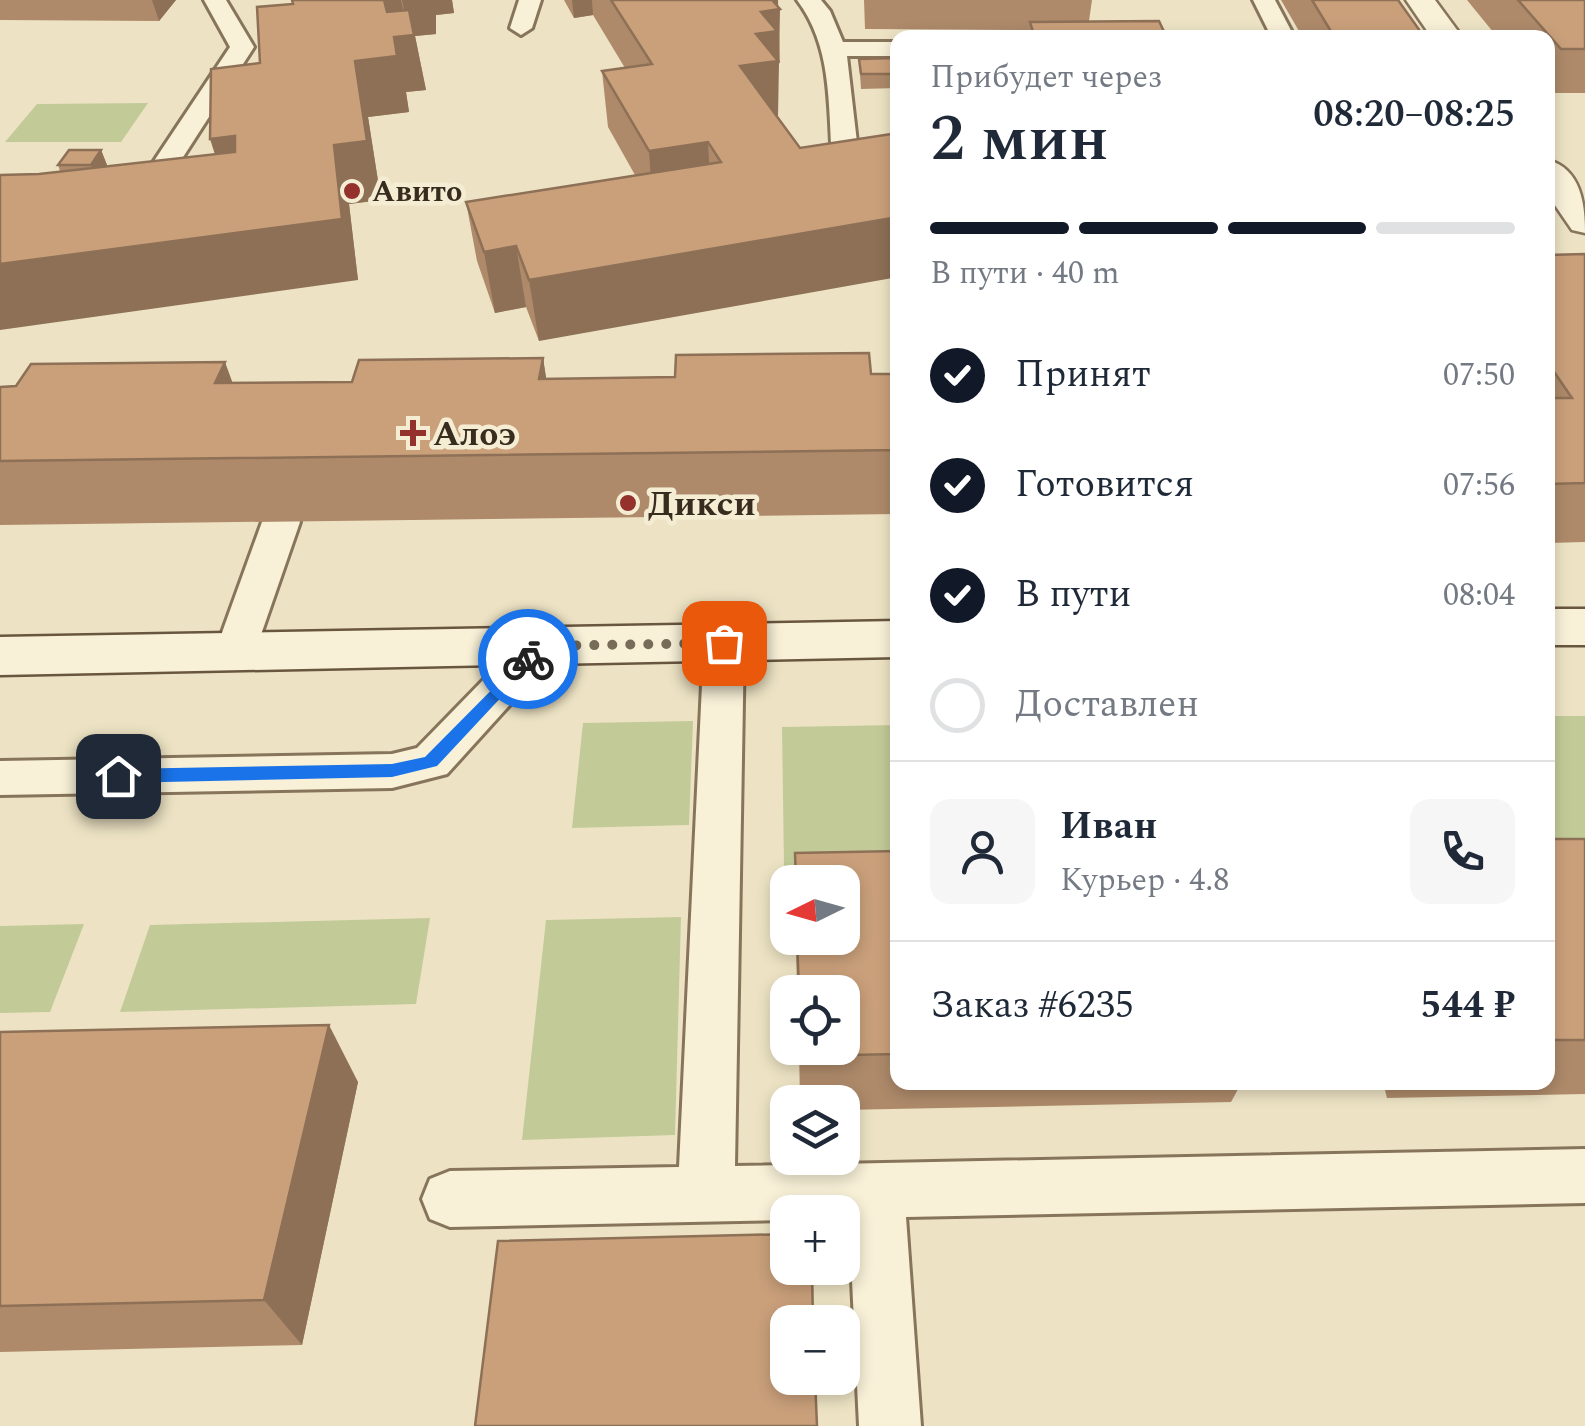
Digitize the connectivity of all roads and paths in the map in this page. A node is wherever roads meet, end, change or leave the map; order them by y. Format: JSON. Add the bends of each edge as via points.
{"nodes":[{"id":1,"x":215,"y":0,"type":"edge"},
{"id":2,"x":530,"y":0,"type":"edge"},
{"id":3,"x":808,"y":0,"type":"edge"},
{"id":4,"x":1264,"y":0,"type":"edge"},
{"id":5,"x":1420,"y":0,"type":"edge"},
{"id":6,"x":521,"y":28,"type":"dead end"},
{"id":7,"x":1280,"y":30,"type":"edge"},
{"id":8,"x":1442,"y":30,"type":"edge"},
{"id":9,"x":833,"y":48,"type":"junction"},
{"id":10,"x":890,"y":49,"type":"edge"},
{"id":11,"x":890,"y":159,"type":"edge"},
{"id":12,"x":1555,"y":181,"type":"edge"},
{"id":13,"x":110,"y":193,"type":"edge"},
{"id":14,"x":1585,"y":222,"type":"edge"},
{"id":15,"x":281,"y":522,"type":"edge"},
{"id":16,"x":1585,"y":627,"type":"edge"},
{"id":17,"x":1555,"y":628,"type":"edge"},
{"id":18,"x":890,"y":639,"type":"edge"},
{"id":19,"x":724,"y":643,"type":"junction"},
{"id":20,"x":540,"y":646,"type":"junction"},
{"id":21,"x":236,"y":652,"type":"junction"},
{"id":22,"x":0,"y":656,"type":"edge"},
{"id":23,"x":0,"y":778,"type":"edge"},
{"id":24,"x":1585,"y":1176,"type":"edge"},
{"id":25,"x":876,"y":1190,"type":"junction"},
{"id":26,"x":706,"y":1194,"type":"junction"},
{"id":27,"x":450,"y":1199,"type":"dead end"},
{"id":28,"x":890,"y":1426,"type":"edge"}],
"edges":[{"from":1,"to":13,"type":"lane","via":[[242,48],[146,193]]},
{"from":2,"to":6,"type":"lane"},
{"from":3,"to":9,"type":"lane","via":[[831,31]]},
{"from":4,"to":7,"type":"lane"},
{"from":5,"to":8,"type":"street"},
{"from":9,"to":10,"type":"lane"},
{"from":9,"to":11,"type":"lane","via":[[846,159]]},
{"from":12,"to":14,"type":"street"},
{"from":15,"to":21,"type":"lane"},
{"from":16,"to":17,"type":"street"},
{"from":18,"to":19,"type":"street"},
{"from":19,"to":20,"type":"street"},
{"from":19,"to":26,"type":"lane"},
{"from":20,"to":21,"type":"street"},
{"from":20,"to":23,"type":"lane","via":[[431,762],[392,771]]},
{"from":21,"to":22,"type":"street"},
{"from":24,"to":25,"type":"lane"},
{"from":25,"to":26,"type":"lane"},
{"from":25,"to":28,"type":"lane"},
{"from":26,"to":27,"type":"lane"}]}
